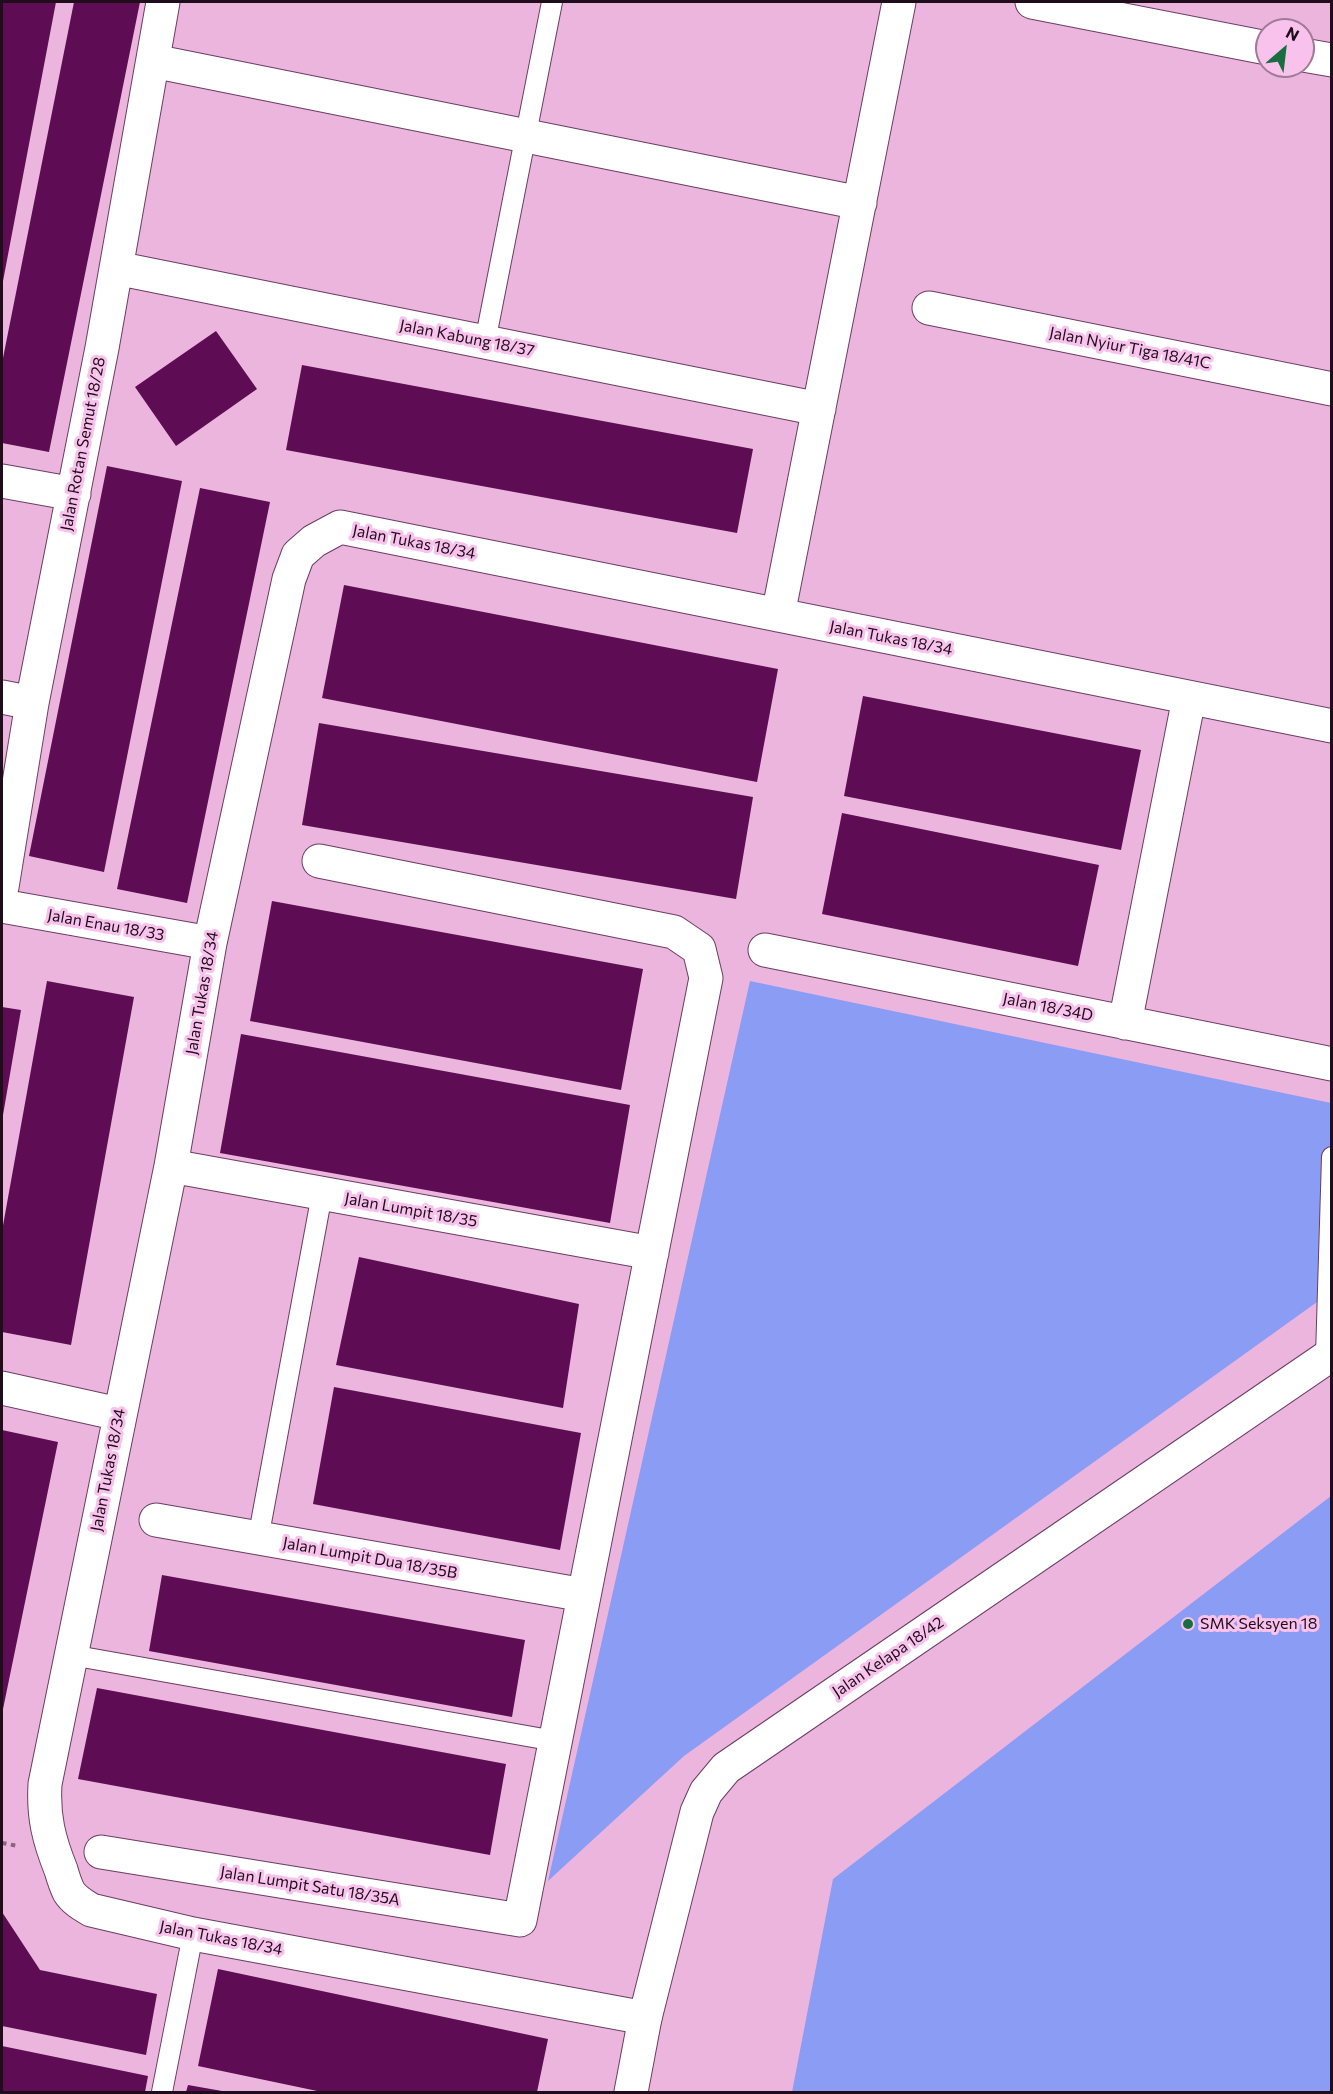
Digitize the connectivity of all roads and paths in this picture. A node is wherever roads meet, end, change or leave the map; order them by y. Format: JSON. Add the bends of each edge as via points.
{"nodes":[{"id":1,"x":164,"y":2,"type":"edge"},
{"id":2,"x":552,"y":2,"type":"edge"},
{"id":3,"x":899,"y":2,"type":"edge"},
{"id":4,"x":1032,"y":2,"type":"edge"},
{"id":5,"x":1255,"y":46,"type":"edge"},
{"id":6,"x":1315,"y":57,"type":"edge"},
{"id":7,"x":1332,"y":60,"type":"edge"},
{"id":8,"x":153,"y":61,"type":"junction"},
{"id":9,"x":526,"y":136,"type":"junction"},
{"id":10,"x":860,"y":203,"type":"junction"},
{"id":11,"x":116,"y":268,"type":"junction"},
{"id":12,"x":929,"y":308,"type":"dead end"},
{"id":13,"x":485,"y":342,"type":"junction"},
{"id":14,"x":1332,"y":389,"type":"edge"},
{"id":15,"x":819,"y":409,"type":"junction"},
{"id":16,"x":2,"y":481,"type":"edge"},
{"id":17,"x":74,"y":494,"type":"junction"},
{"id":18,"x":778,"y":615,"type":"junction"},
{"id":19,"x":1190,"y":698,"type":"junction"},
{"id":20,"x":17,"y":700,"type":"edge"},
{"id":21,"x":1332,"y":726,"type":"edge"},
{"id":22,"x":319,"y":861,"type":"dead end"},
{"id":23,"x":2,"y":887,"type":"edge"},
{"id":24,"x":2,"y":906,"type":"edge"},
{"id":25,"x":210,"y":943,"type":"junction"},
{"id":26,"x":765,"y":950,"type":"dead end"},
{"id":27,"x":1125,"y":1023,"type":"junction"},
{"id":28,"x":1332,"y":1064,"type":"edge"},
{"id":29,"x":1332,"y":1157,"type":"edge"},
{"id":30,"x":171,"y":1166,"type":"junction"},
{"id":31,"x":322,"y":1194,"type":"junction"},
{"id":32,"x":652,"y":1253,"type":"junction"},
{"id":33,"x":1329,"y":1355,"type":"edge"},
{"id":34,"x":2,"y":1388,"type":"edge"},
{"id":35,"x":119,"y":1414,"type":"junction"},
{"id":36,"x":156,"y":1520,"type":"dead end"},
{"id":37,"x":258,"y":1539,"type":"junction"},
{"id":38,"x":584,"y":1595,"type":"junction"},
{"id":39,"x":71,"y":1655,"type":"junction"},
{"id":40,"x":555,"y":1741,"type":"junction"},
{"id":41,"x":101,"y":1852,"type":"dead end"},
{"id":42,"x":193,"y":1934,"type":"junction"},
{"id":43,"x":645,"y":2018,"type":"junction"},
{"id":44,"x":162,"y":2092,"type":"edge"},
{"id":45,"x":631,"y":2092,"type":"edge"}],
"edges":[{"from":1,"to":8,"type":"street","name":"Jalan Rotan Semut 18/28"},
{"from":2,"to":9,"type":"lane"},
{"from":3,"to":10,"type":"street"},
{"from":4,"to":5,"type":"street"},
{"from":6,"to":7,"type":"street"},
{"from":8,"to":9,"type":"street"},
{"from":8,"to":11,"type":"street","name":"Jalan Rotan Semut 18/28"},
{"from":9,"to":10,"type":"street"},
{"from":9,"to":13,"type":"lane"},
{"from":10,"to":15,"type":"street"},
{"from":11,"to":13,"type":"street","name":"Jalan Kabung 18/37"},
{"from":11,"to":17,"type":"street","name":"Jalan Rotan Semut 18/28"},
{"from":12,"to":14,"type":"street","name":"Jalan Nyiur Tiga 18/41C"},
{"from":13,"to":15,"type":"street","name":"Jalan Kabung 18/37"},
{"from":15,"to":18,"type":"street"},
{"from":16,"to":17,"type":"street"},
{"from":17,"to":20,"type":"street","name":"Jalan Rotan Semut 18/28"},
{"from":18,"to":19,"type":"street","name":"Jalan Tukas 18/34"},
{"from":18,"to":25,"type":"street","name":"Jalan Tukas 18/34","via":[[340,527],[314,541],[298,555],[289,579]]},
{"from":19,"to":21,"type":"street","name":"Jalan Tukas 18/34"},
{"from":19,"to":27,"type":"street"},
{"from":20,"to":23,"type":"street","name":"Jalan Rotan Semut 18/28"},
{"from":22,"to":32,"type":"street","via":[[674,932],[699,950],[706,978]]},
{"from":24,"to":25,"type":"street","name":"Jalan Enau 18/33"},
{"from":25,"to":30,"type":"street","name":"Jalan Tukas 18/34"},
{"from":26,"to":27,"type":"street","name":"Jalan 18/34D"},
{"from":27,"to":28,"type":"street","name":"Jalan 18/34D"},
{"from":29,"to":33,"type":"lane"},
{"from":30,"to":31,"type":"street","name":"Jalan Lumpit 18/35"},
{"from":30,"to":35,"type":"street","name":"Jalan Tukas 18/34"},
{"from":31,"to":32,"type":"street","name":"Jalan Lumpit 18/35"},
{"from":31,"to":37,"type":"lane"},
{"from":32,"to":38,"type":"street"},
{"from":33,"to":43,"type":"street","name":"Jalan Kelapa 18/42","via":[[726,1768],[706,1792],[697,1812]]},
{"from":34,"to":35,"type":"street"},
{"from":35,"to":39,"type":"street","name":"Jalan Tukas 18/34"},
{"from":36,"to":37,"type":"street","name":"Jalan Lumpit Dua 18/35B"},
{"from":37,"to":38,"type":"street","name":"Jalan Lumpit Dua 18/35B"},
{"from":38,"to":40,"type":"street"},
{"from":39,"to":40,"type":"lane"},
{"from":39,"to":42,"type":"street","name":"Jalan Tukas 18/34","via":[[44,1805],[51,1844],[70,1893],[91,1910]]},
{"from":40,"to":41,"type":"street","name":"Jalan Lumpit Satu 18/35A","via":[[520,1920]]},
{"from":42,"to":43,"type":"street","name":"Jalan Tukas 18/34"},
{"from":42,"to":44,"type":"lane"},
{"from":43,"to":45,"type":"street","name":"Jalan Kelapa 18/42"}]}
